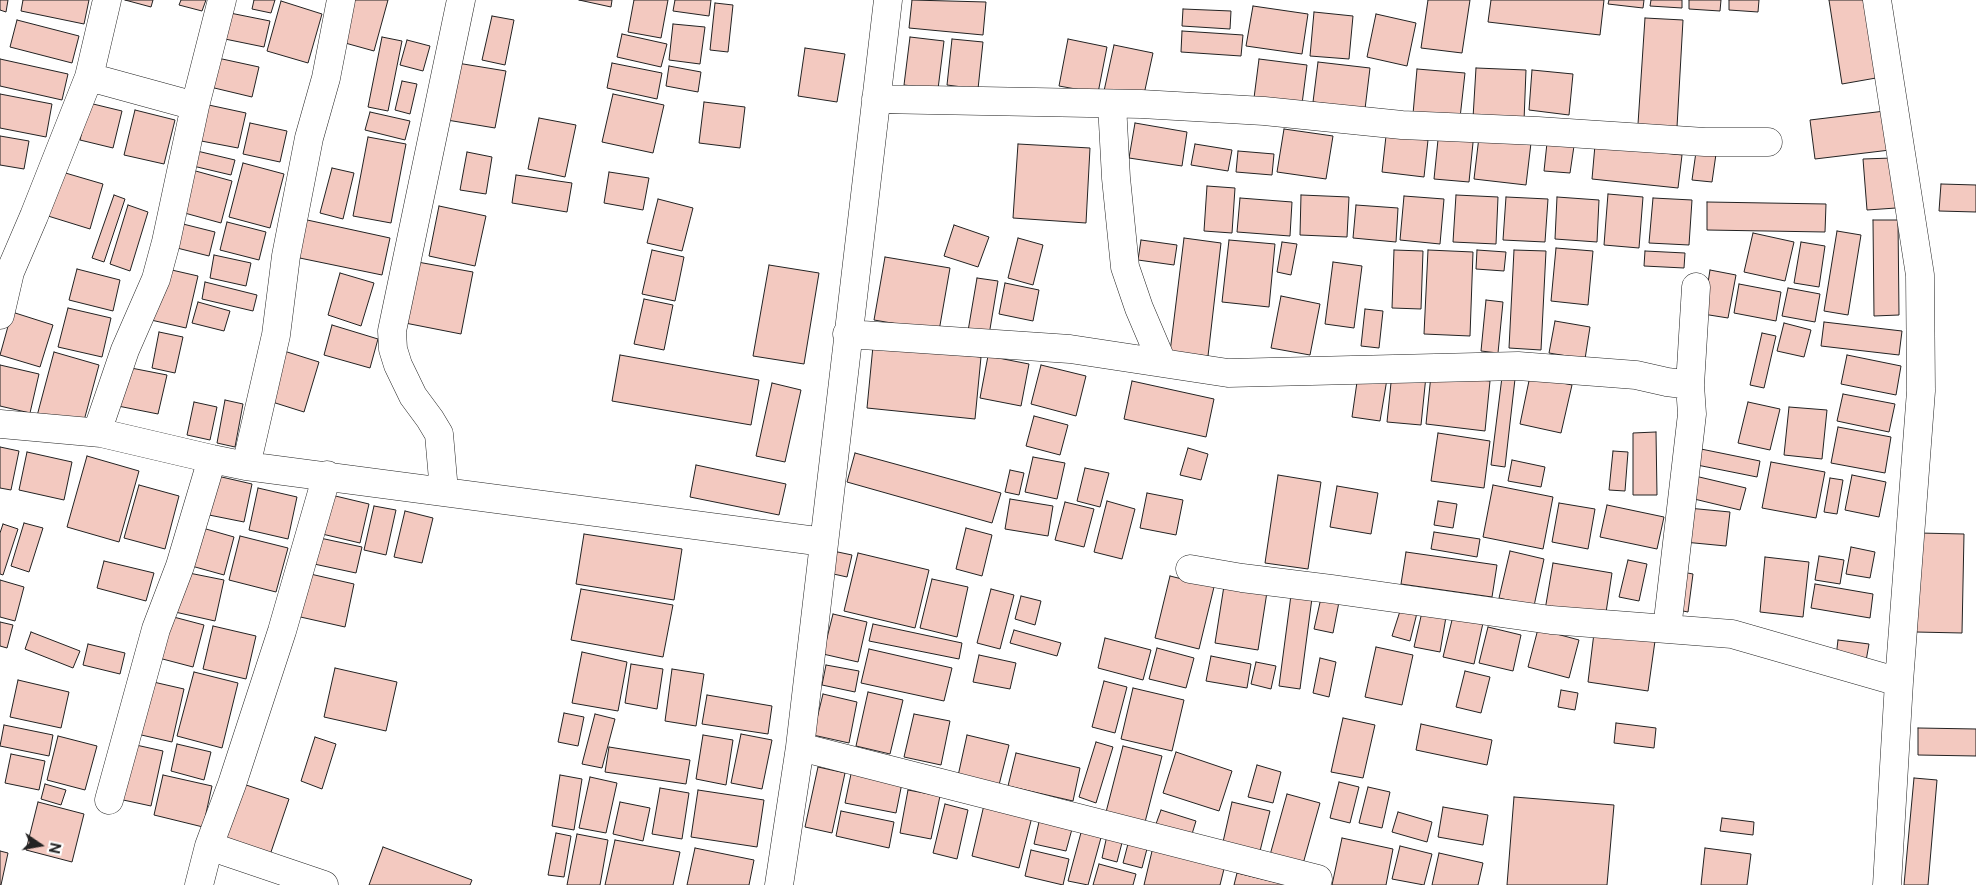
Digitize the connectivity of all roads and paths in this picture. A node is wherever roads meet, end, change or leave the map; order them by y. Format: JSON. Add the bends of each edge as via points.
{"nodes":[{"id":1,"x":107,"y":0,"type":"edge"},
{"id":2,"x":222,"y":0,"type":"edge"},
{"id":3,"x":341,"y":0,"type":"edge"},
{"id":4,"x":461,"y":0,"type":"edge"},
{"id":5,"x":888,"y":0,"type":"edge"},
{"id":6,"x":1877,"y":0,"type":"edge"},
{"id":7,"x":89,"y":77,"type":"junction"},
{"id":8,"x":876,"y":99,"type":"junction"},
{"id":9,"x":1112,"y":104,"type":"junction"},
{"id":10,"x":195,"y":106,"type":"junction"},
{"id":11,"x":1768,"y":142,"type":"dead end"},
{"id":12,"x":1696,"y":286,"type":"dead end"},
{"id":13,"x":1,"y":308,"type":"edge"},
{"id":14,"x":847,"y":334,"type":"junction"},
{"id":15,"x":1162,"y":362,"type":"junction"},
{"id":16,"x":1690,"y":384,"type":"junction"},
{"id":17,"x":0,"y":424,"type":"edge"},
{"id":18,"x":97,"y":432,"type":"junction"},
{"id":19,"x":212,"y":460,"type":"junction"},
{"id":20,"x":246,"y":466,"type":"junction"},
{"id":21,"x":327,"y":475,"type":"junction"},
{"id":22,"x":444,"y":491,"type":"junction"},
{"id":23,"x":824,"y":542,"type":"junction"},
{"id":24,"x":1190,"y":569,"type":"dead end"},
{"id":25,"x":1667,"y":629,"type":"junction"},
{"id":26,"x":1899,"y":682,"type":"junction"},
{"id":27,"x":800,"y":747,"type":"junction"},
{"id":28,"x":109,"y":800,"type":"dead end"},
{"id":29,"x":209,"y":846,"type":"junction"},
{"id":30,"x":1318,"y":879,"type":"dead end"},
{"id":31,"x":199,"y":885,"type":"edge"},
{"id":32,"x":324,"y":885,"type":"edge"},
{"id":33,"x":779,"y":885,"type":"edge"},
{"id":34,"x":1887,"y":885,"type":"edge"}],
"edges":[{"from":1,"to":7,"type":"street"},
{"from":2,"to":10,"type":"street"},
{"from":3,"to":20,"type":"street","via":[[326,78],[309,138],[286,256],[276,336]]},
{"from":4,"to":22,"type":"street","via":[[392,331],[398,365],[413,396],[439,434]]},
{"from":5,"to":8,"type":"street"},
{"from":6,"to":26,"type":"street","via":[[1920,275],[1921,391]]},
{"from":7,"to":10,"type":"street"},
{"from":7,"to":13,"type":"street","via":[[10,272]]},
{"from":8,"to":9,"type":"street"},
{"from":8,"to":14,"type":"street"},
{"from":9,"to":11,"type":"street","via":[[1264,111],[1402,125],[1705,142]]},
{"from":9,"to":15,"type":"street","via":[[1125,267]]},
{"from":10,"to":18,"type":"street","via":[[156,279],[125,350]]},
{"from":12,"to":16,"type":"street"},
{"from":14,"to":15,"type":"street","via":[[1070,349]]},
{"from":14,"to":23,"type":"street"},
{"from":15,"to":16,"type":"street","via":[[1228,373],[1518,366],[1636,375]]},
{"from":16,"to":25,"type":"street","via":[[1691,424]]},
{"from":17,"to":18,"type":"street"},
{"from":18,"to":19,"type":"street"},
{"from":19,"to":20,"type":"street"},
{"from":19,"to":28,"type":"street","via":[[180,566],[156,629]]},
{"from":20,"to":21,"type":"street"},
{"from":21,"to":22,"type":"street"},
{"from":21,"to":29,"type":"street","via":[[282,631]]},
{"from":22,"to":23,"type":"street"},
{"from":23,"to":27,"type":"street"},
{"from":24,"to":25,"type":"street","via":[[1551,620]]},
{"from":25,"to":26,"type":"street","via":[[1732,634]]},
{"from":26,"to":34,"type":"street"},
{"from":27,"to":30,"type":"street"},
{"from":27,"to":33,"type":"street"},
{"from":29,"to":31,"type":"street"},
{"from":29,"to":32,"type":"street"}]}
